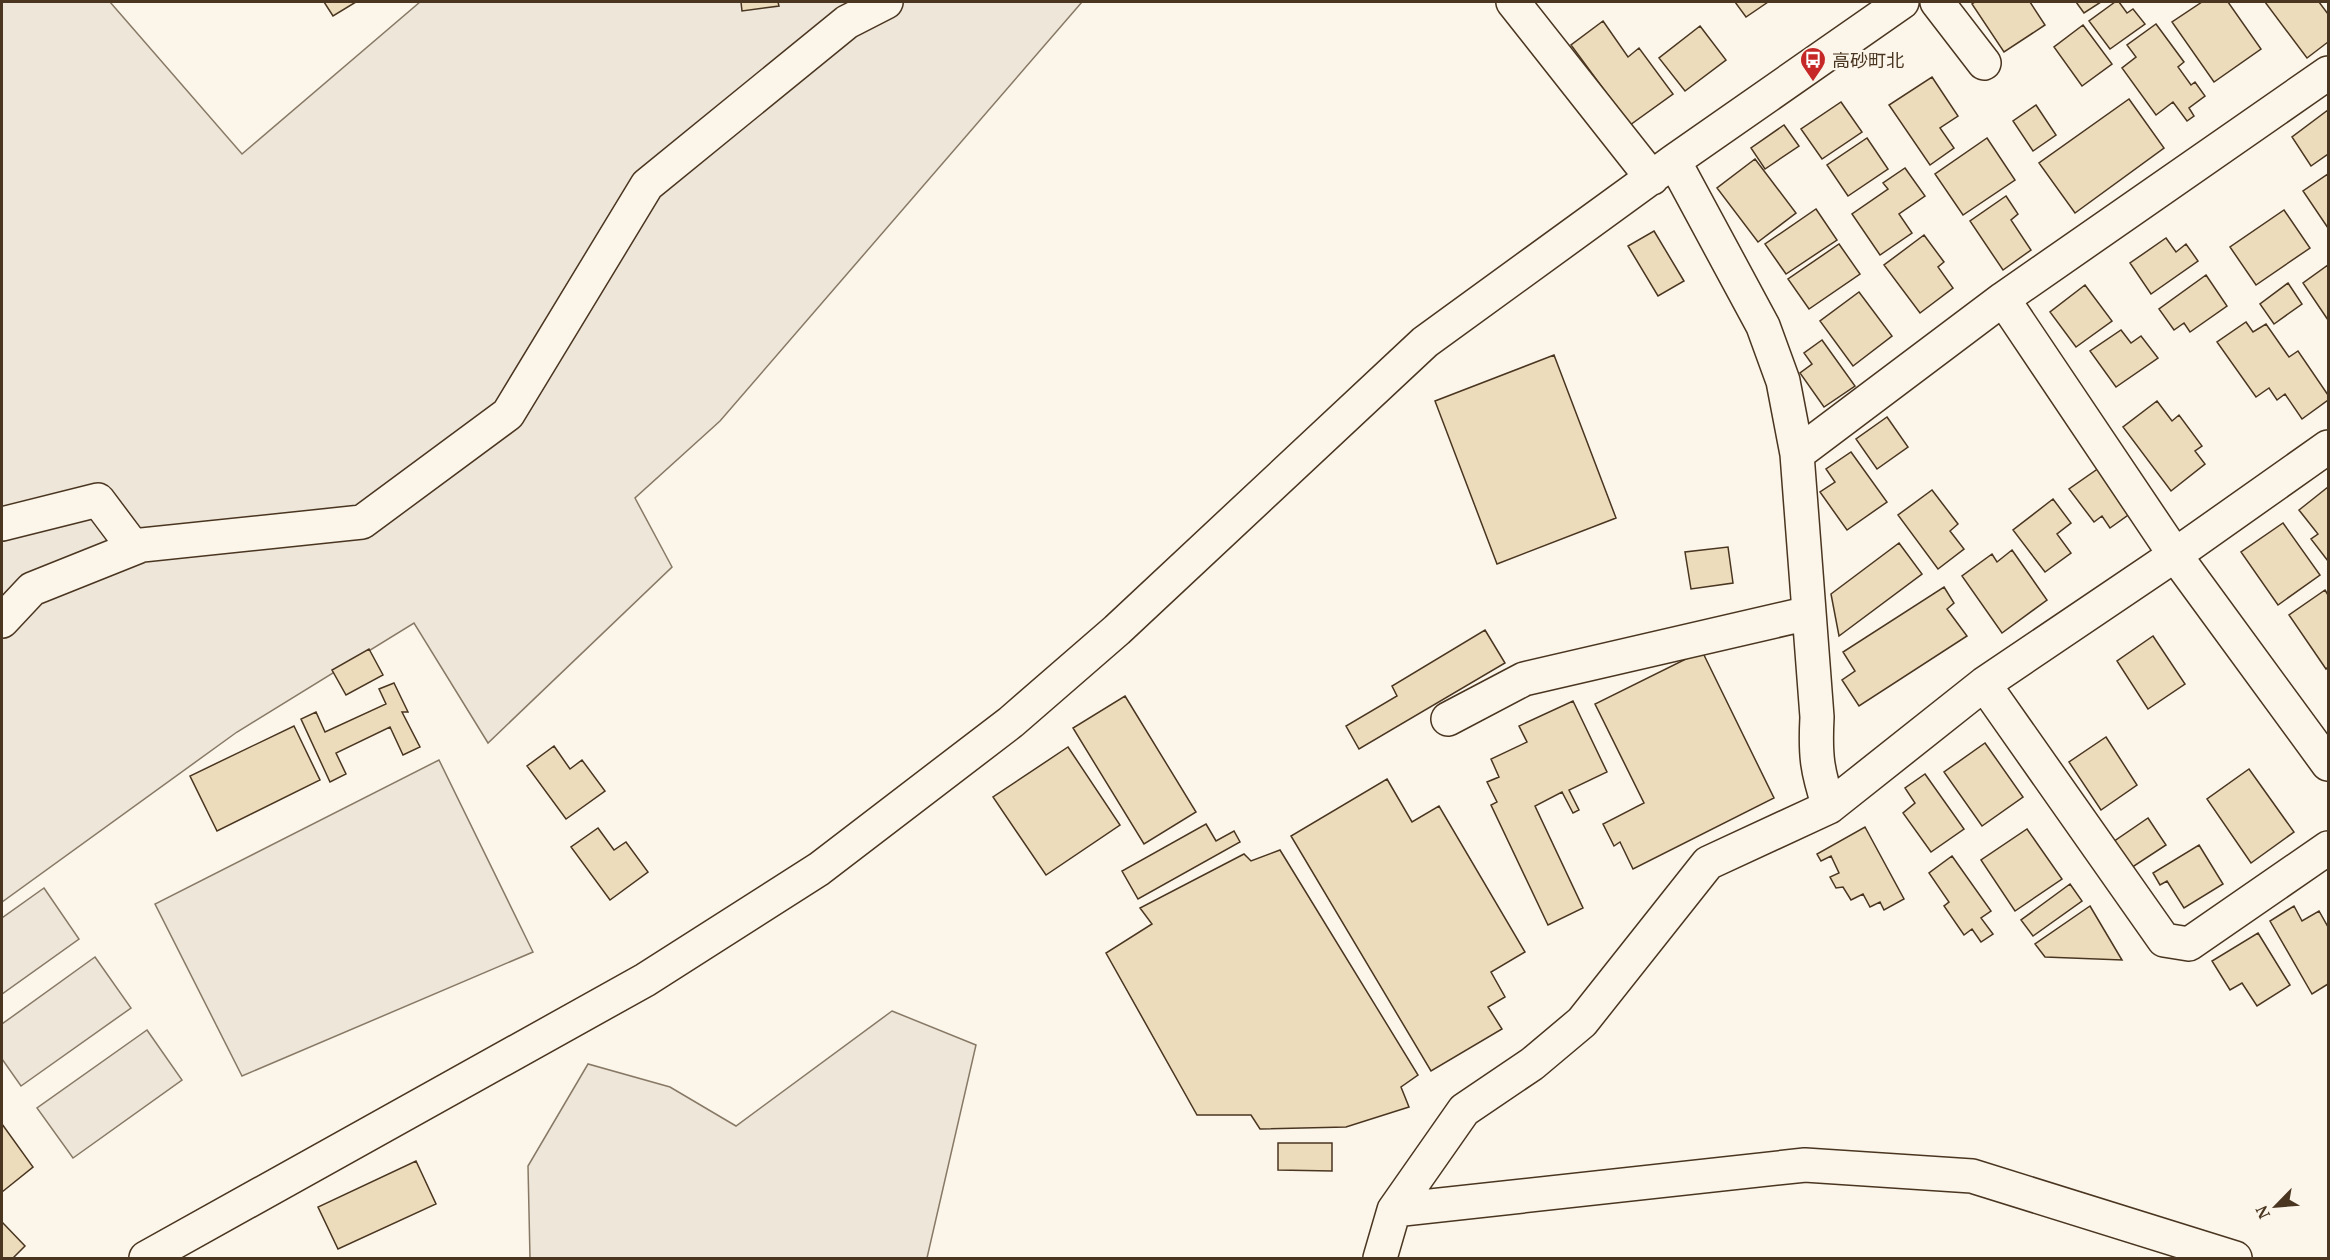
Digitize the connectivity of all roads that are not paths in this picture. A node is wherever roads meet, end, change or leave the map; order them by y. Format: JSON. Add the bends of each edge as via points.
{"nodes":[{"id":1,"x":885,"y":2,"type":"edge"},
{"id":2,"x":1514,"y":2,"type":"edge"},
{"id":3,"x":1937,"y":2,"type":"edge"},
{"id":4,"x":1889,"y":5,"type":"edge"},
{"id":5,"x":1984,"y":63,"type":"dead end"},
{"id":6,"x":2328,"y":73,"type":"edge"},
{"id":7,"x":1663,"y":169,"type":"junction"},
{"id":8,"x":2003,"y":299,"type":"junction"},
{"id":9,"x":2328,"y":447,"type":"edge"},
{"id":10,"x":1797,"y":454,"type":"junction"},
{"id":11,"x":2,"y":524,"type":"edge"},
{"id":12,"x":134,"y":548,"type":"junction"},
{"id":13,"x":2175,"y":555,"type":"junction"},
{"id":14,"x":1809,"y":613,"type":"junction"},
{"id":15,"x":2,"y":621,"type":"edge"},
{"id":16,"x":1984,"y":684,"type":"junction"},
{"id":17,"x":1448,"y":719,"type":"dead end"},
{"id":18,"x":2328,"y":764,"type":"edge"},
{"id":19,"x":1830,"y":807,"type":"junction"},
{"id":20,"x":2328,"y":848,"type":"edge"},
{"id":21,"x":1394,"y":1210,"type":"junction"},
{"id":22,"x":146,"y":1258,"type":"edge"},
{"id":23,"x":1380,"y":1258,"type":"edge"},
{"id":24,"x":2235,"y":1258,"type":"edge"}],
"edges":[{"from":1,"to":12,"type":"street","via":[[847,22],[647,185],[508,414],[363,522]]},
{"from":2,"to":7,"type":"street"},
{"from":3,"to":5,"type":"street"},
{"from":4,"to":7,"type":"street"},
{"from":6,"to":8,"type":"street"},
{"from":7,"to":10,"type":"street","via":[[1763,326],[1783,381]]},
{"from":7,"to":22,"type":"street","via":[[1425,342],[1091,653],[1011,722],[819,869],[645,980]]},
{"from":8,"to":10,"type":"street"},
{"from":8,"to":13,"type":"street"},
{"from":9,"to":13,"type":"street"},
{"from":10,"to":14,"type":"street"},
{"from":11,"to":12,"type":"street","via":[[98,500]]},
{"from":12,"to":15,"type":"street","via":[[32,589]]},
{"from":13,"to":16,"type":"street"},
{"from":13,"to":18,"type":"street"},
{"from":14,"to":17,"type":"street","via":[[1524,679]]},
{"from":14,"to":19,"type":"street","via":[[1817,717],[1815,752]]},
{"from":16,"to":19,"type":"street"},
{"from":16,"to":20,"type":"street","via":[[2164,940],[2189,944]]},
{"from":19,"to":21,"type":"street","via":[[1708,863],[1582,1022],[1532,1064],[1464,1110]]},
{"from":21,"to":23,"type":"street"},
{"from":21,"to":24,"type":"street","via":[[1805,1165],[1972,1176]]}]}
